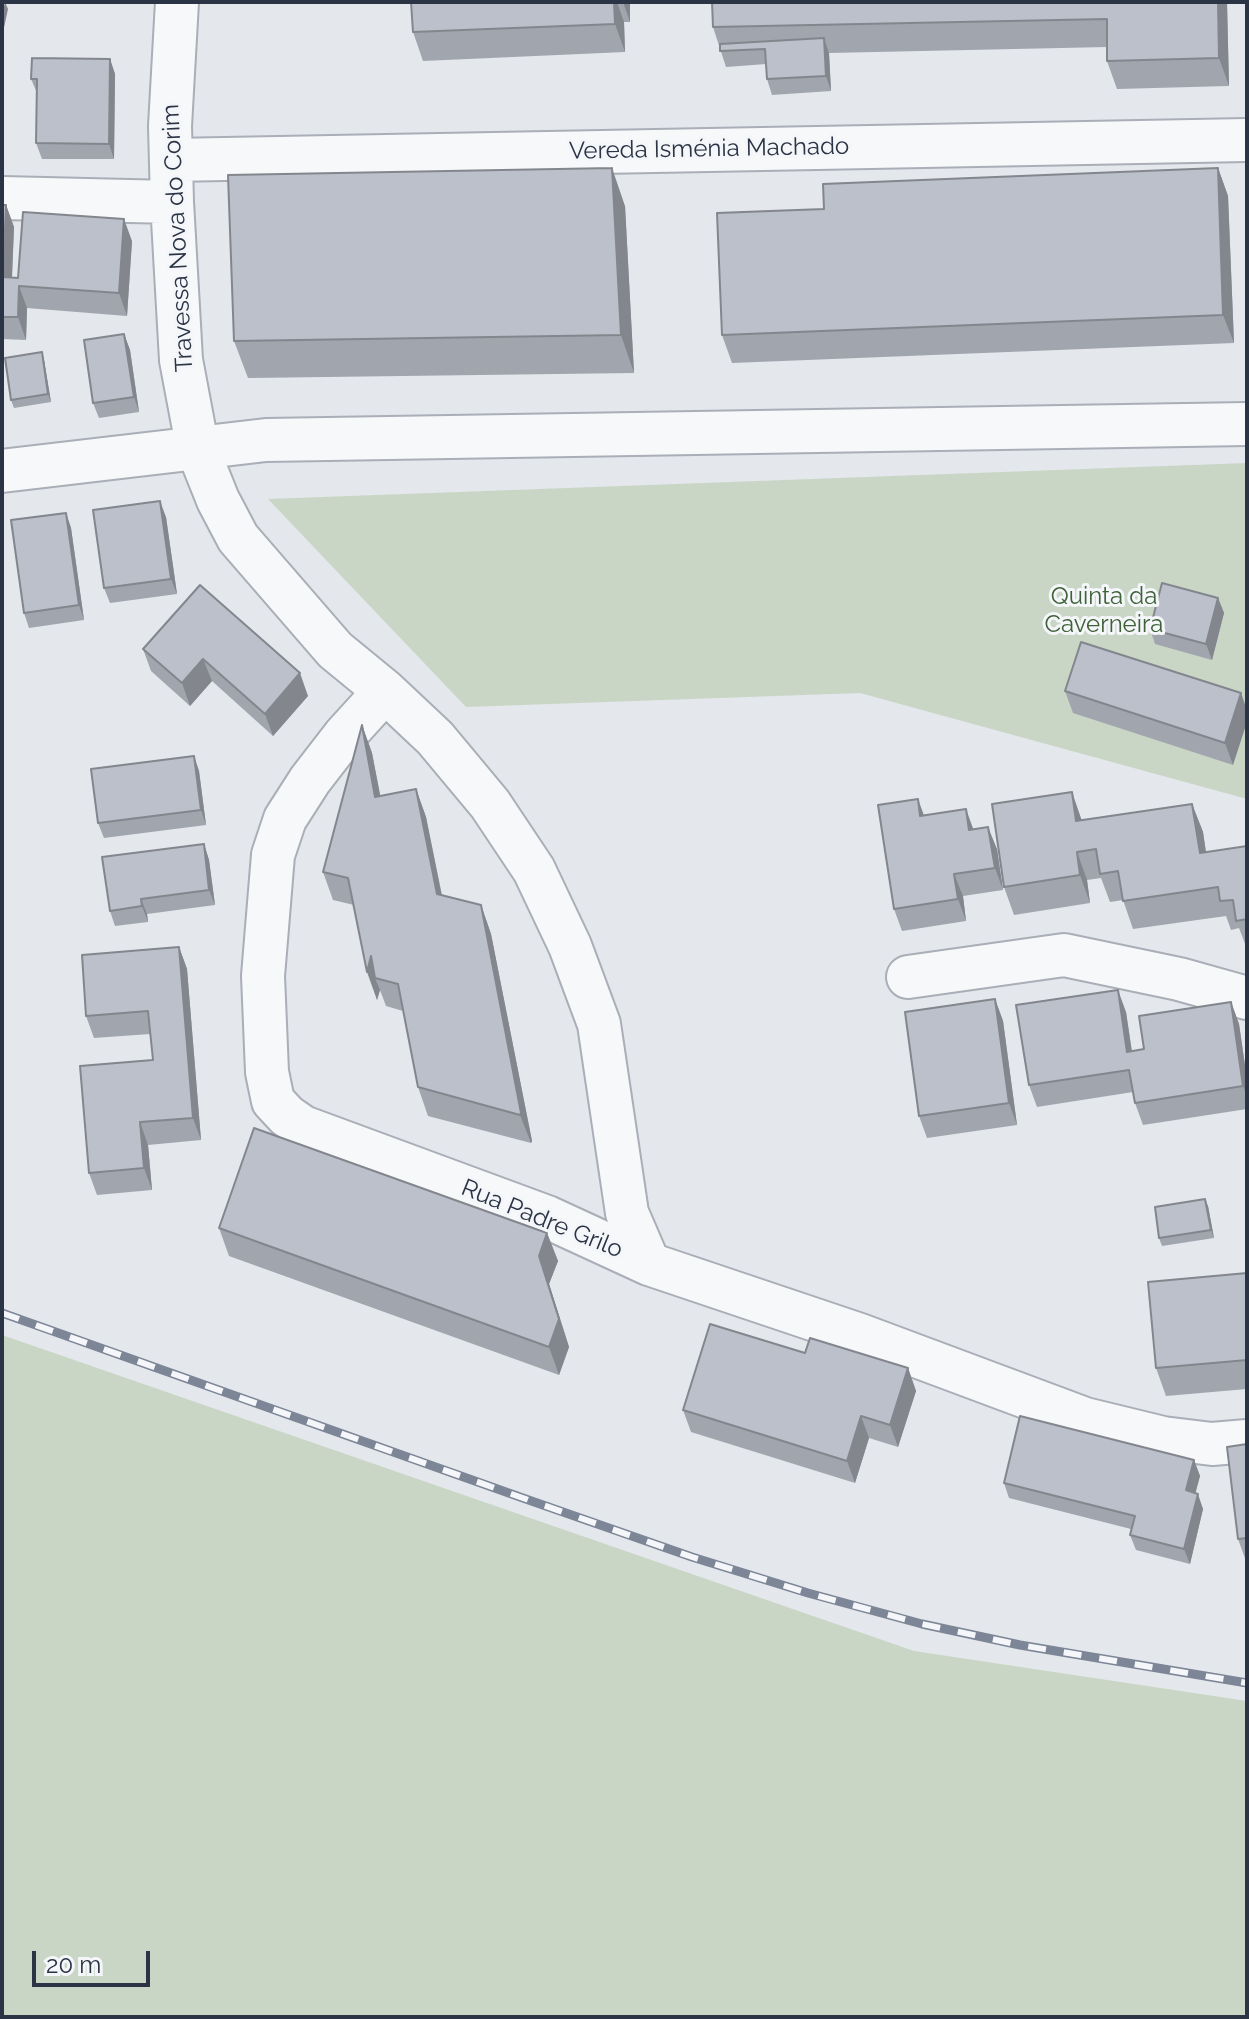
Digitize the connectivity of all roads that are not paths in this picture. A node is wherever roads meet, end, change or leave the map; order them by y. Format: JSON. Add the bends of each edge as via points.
{"nodes":[{"id":1,"x":177,"y":2,"type":"edge"},
{"id":2,"x":1247,"y":140,"type":"edge"},
{"id":3,"x":171,"y":160,"type":"junction"},
{"id":4,"x":2,"y":198,"type":"edge"},
{"id":5,"x":172,"y":202,"type":"junction"},
{"id":6,"x":1247,"y":424,"type":"edge"},
{"id":7,"x":198,"y":450,"type":"junction"},
{"id":8,"x":2,"y":471,"type":"edge"},
{"id":9,"x":385,"y":691,"type":"junction"},
{"id":10,"x":908,"y":977,"type":"dead end"},
{"id":11,"x":1247,"y":998,"type":"edge"},
{"id":12,"x":649,"y":1264,"type":"junction"},
{"id":13,"x":1247,"y":1441,"type":"edge"}],
"edges":[{"from":1,"to":3,"type":"street","name":"Travessa Nova do Corim"},
{"from":2,"to":3,"type":"street","name":"Vereda Isménia Machado"},
{"from":3,"to":5,"type":"street","name":"Travessa Nova do Corim"},
{"from":4,"to":5,"type":"street"},
{"from":5,"to":7,"type":"street","name":"Travessa Nova do Corim","via":[[181,360]]},
{"from":6,"to":7,"type":"street","via":[[266,440]]},
{"from":7,"to":8,"type":"street"},
{"from":7,"to":9,"type":"street","name":"Travessa Nova do Corim","via":[[238,538],[335,650]]},
{"from":9,"to":12,"type":"street","name":"Travessa Nova do Corim","via":[[435,738],[490,804],[534,870],[570,946],[599,1024],[627,1213]]},
{"from":9,"to":12,"type":"street","name":"Rua Padre Grilo","via":[[310,780],[285,819],[273,855],[263,976],[273,1101],[303,1127],[547,1217]]},
{"from":10,"to":11,"type":"street","via":[[1064,955]]},
{"from":12,"to":13,"type":"street","name":"Rua Padre Grilo","via":[[1085,1419],[1163,1438],[1212,1444]]}]}
